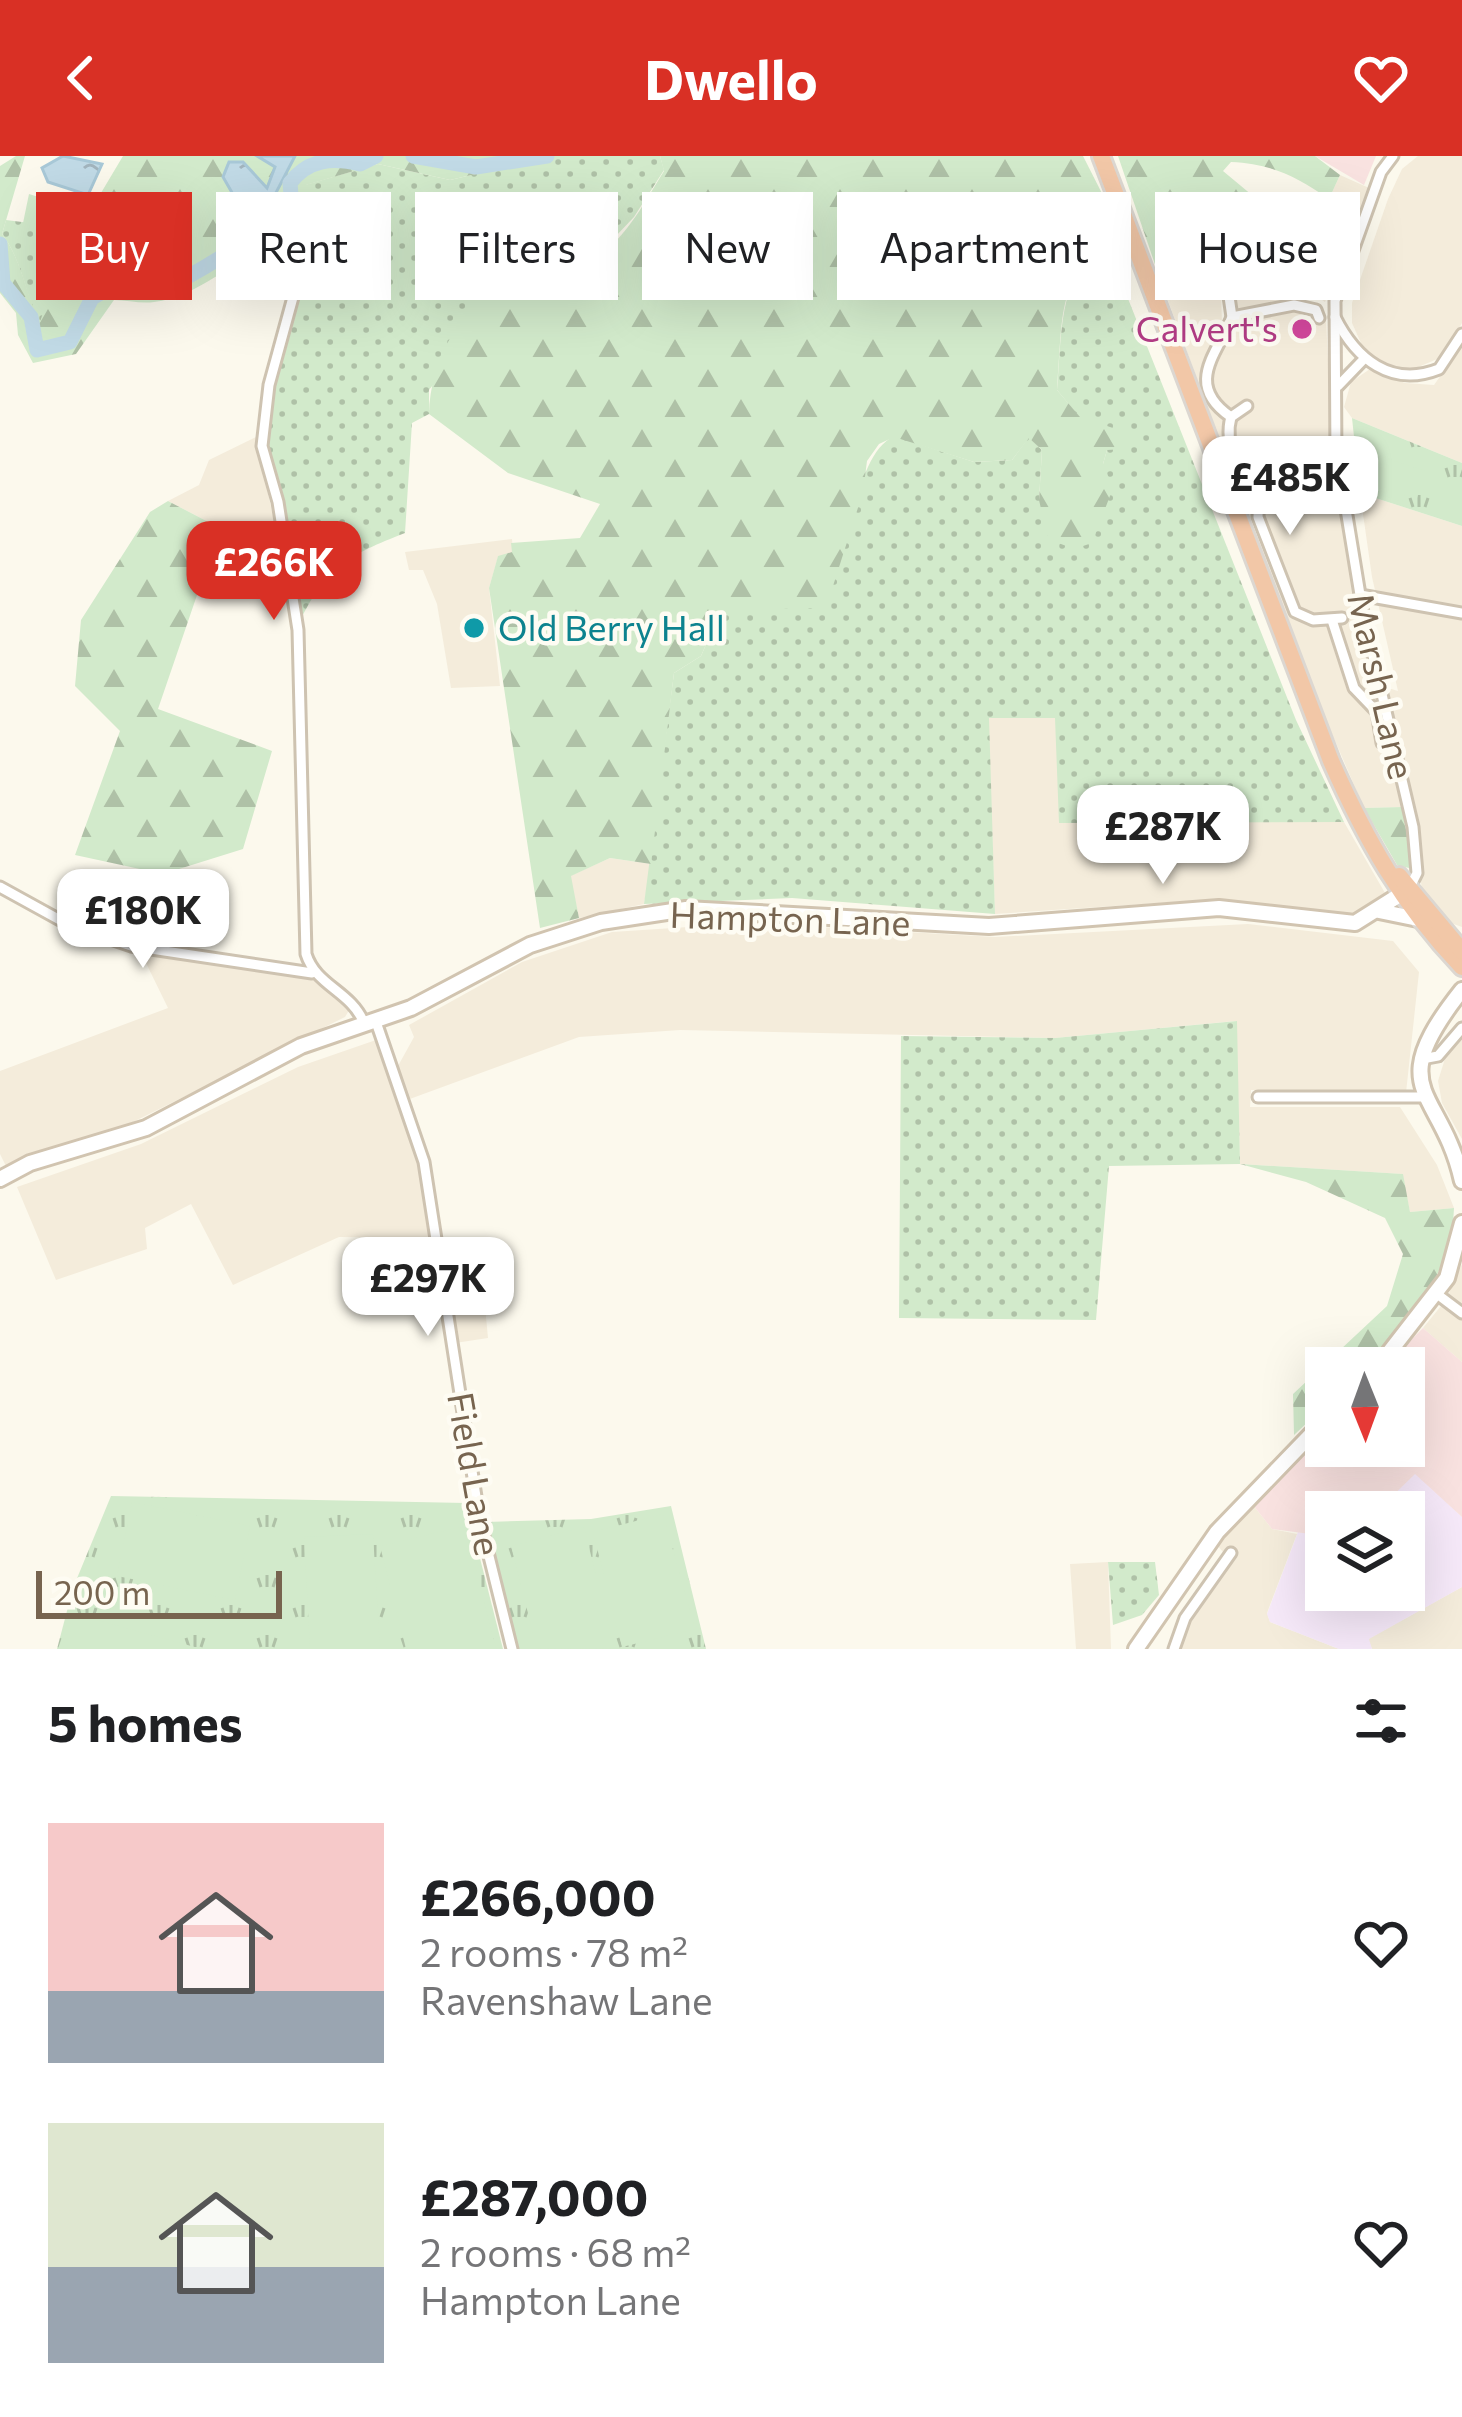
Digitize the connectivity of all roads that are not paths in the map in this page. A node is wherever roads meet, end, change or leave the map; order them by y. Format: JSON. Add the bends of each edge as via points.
{"nodes":[{"id":1,"x":1098,"y":156,"type":"edge"},
{"id":2,"x":1393,"y":156,"type":"edge"},
{"id":3,"x":292,"y":300,"type":"edge"},
{"id":4,"x":1229,"y":300,"type":"edge"},
{"id":5,"x":1318,"y":310,"type":"dead end"},
{"id":6,"x":1334,"y":314,"type":"junction"},
{"id":7,"x":1232,"y":317,"type":"junction"},
{"id":8,"x":1462,"y":334,"type":"edge"},
{"id":9,"x":1363,"y":360,"type":"junction"},
{"id":10,"x":1336,"y":388,"type":"junction"},
{"id":11,"x":1247,"y":406,"type":"dead end"},
{"id":12,"x":1232,"y":417,"type":"junction"},
{"id":13,"x":1336,"y":459,"type":"junction"},
{"id":14,"x":1327,"y":472,"type":"junction"},
{"id":15,"x":1342,"y":479,"type":"junction"},
{"id":16,"x":1259,"y":490,"type":"junction"},
{"id":17,"x":1360,"y":595,"type":"junction"},
{"id":18,"x":1462,"y":613,"type":"edge"},
{"id":19,"x":1366,"y":731,"type":"dead end"},
{"id":20,"x":0,"y":887,"type":"edge"},
{"id":21,"x":1404,"y":893,"type":"junction"},
{"id":22,"x":1379,"y":911,"type":"junction"},
{"id":23,"x":1418,"y":919,"type":"junction"},
{"id":24,"x":1437,"y":924,"type":"junction"},
{"id":25,"x":1462,"y":940,"type":"edge"},
{"id":26,"x":1462,"y":951,"type":"edge"},
{"id":27,"x":1462,"y":968,"type":"edge"},
{"id":28,"x":312,"y":973,"type":"junction"},
{"id":29,"x":1462,"y":990,"type":"edge"},
{"id":30,"x":369,"y":1021,"type":"junction"},
{"id":31,"x":1462,"y":1028,"type":"edge"},
{"id":32,"x":1422,"y":1059,"type":"junction"},
{"id":33,"x":1258,"y":1097,"type":"dead end"},
{"id":34,"x":1424,"y":1097,"type":"junction"},
{"id":35,"x":1456,"y":1151,"type":"edge"},
{"id":36,"x":0,"y":1179,"type":"edge"},
{"id":37,"x":1462,"y":1181,"type":"edge"},
{"id":38,"x":1462,"y":1223,"type":"edge"},
{"id":39,"x":1437,"y":1294,"type":"junction"},
{"id":40,"x":1462,"y":1313,"type":"edge"},
{"id":41,"x":1394,"y":1347,"type":"edge"},
{"id":42,"x":1305,"y":1441,"type":"edge"},
{"id":43,"x":1231,"y":1553,"type":"dead end"},
{"id":44,"x":1223,"y":1564,"type":"junction"},
{"id":45,"x":1234,"y":1572,"type":"dead end"},
{"id":46,"x":512,"y":1649,"type":"edge"},
{"id":47,"x":1136,"y":1649,"type":"edge"},
{"id":48,"x":1174,"y":1649,"type":"edge"}],
"edges":[{"from":1,"to":21,"type":"highway","via":[[1351,806]]},
{"from":2,"to":6,"type":"street"},
{"from":3,"to":28,"type":"street","via":[[262,446],[298,630]]},
{"from":4,"to":7,"type":"street"},
{"from":5,"to":7,"type":"street","via":[[1294,305]]},
{"from":6,"to":9,"type":"street"},
{"from":6,"to":10,"type":"street"},
{"from":7,"to":12,"type":"street","via":[[1210,352],[1207,374],[1215,402]]},
{"from":8,"to":9,"type":"street","via":[[1439,369],[1418,377]]},
{"from":9,"to":10,"type":"street"},
{"from":10,"to":13,"type":"street"},
{"from":11,"to":12,"type":"street"},
{"from":12,"to":16,"type":"street","via":[[1230,445]]},
{"from":13,"to":14,"type":"street"},
{"from":13,"to":15,"type":"street","name":"Marsh Lane","via":[[1346,464]]},
{"from":14,"to":15,"type":"street"},
{"from":14,"to":16,"type":"street","via":[[1278,477]]},
{"from":15,"to":17,"type":"street","name":"Marsh Lane"},
{"from":16,"to":19,"type":"street","via":[[1258,517],[1295,612],[1337,619],[1354,688],[1373,705],[1381,736]]},
{"from":17,"to":18,"type":"street"},
{"from":17,"to":21,"type":"street","name":"Marsh Lane","via":[[1413,827],[1417,873]]},
{"from":20,"to":28,"type":"street","via":[[69,926],[130,946]]},
{"from":21,"to":22,"type":"main road","name":"Hampton Lane"},
{"from":21,"to":23,"type":"highway"},
{"from":21,"to":24,"type":"highway"},
{"from":22,"to":23,"type":"main road"},
{"from":22,"to":30,"type":"main road","name":"Hampton Lane","via":[[1355,922],[1219,908],[989,926],[657,912],[566,932]]},
{"from":23,"to":27,"type":"highway"},
{"from":24,"to":25,"type":"main road"},
{"from":24,"to":26,"type":"highway"},
{"from":28,"to":30,"type":"street"},
{"from":29,"to":32,"type":"main road","via":[[1433,1025]]},
{"from":30,"to":36,"type":"main road","name":"Hampton Lane","via":[[302,1046],[146,1128]]},
{"from":30,"to":46,"type":"street","name":"Field Lane","via":[[424,1162],[478,1516]]},
{"from":31,"to":32,"type":"street","via":[[1438,1056]]},
{"from":32,"to":34,"type":"main road"},
{"from":33,"to":34,"type":"street"},
{"from":34,"to":35,"type":"main road"},
{"from":35,"to":37,"type":"main road"},
{"from":38,"to":39,"type":"main road"},
{"from":39,"to":40,"type":"street"},
{"from":39,"to":41,"type":"main road"},
{"from":42,"to":47,"type":"main road","via":[[1217,1532]]},
{"from":43,"to":44,"type":"street"},
{"from":44,"to":45,"type":"street"},
{"from":44,"to":48,"type":"street"}]}
